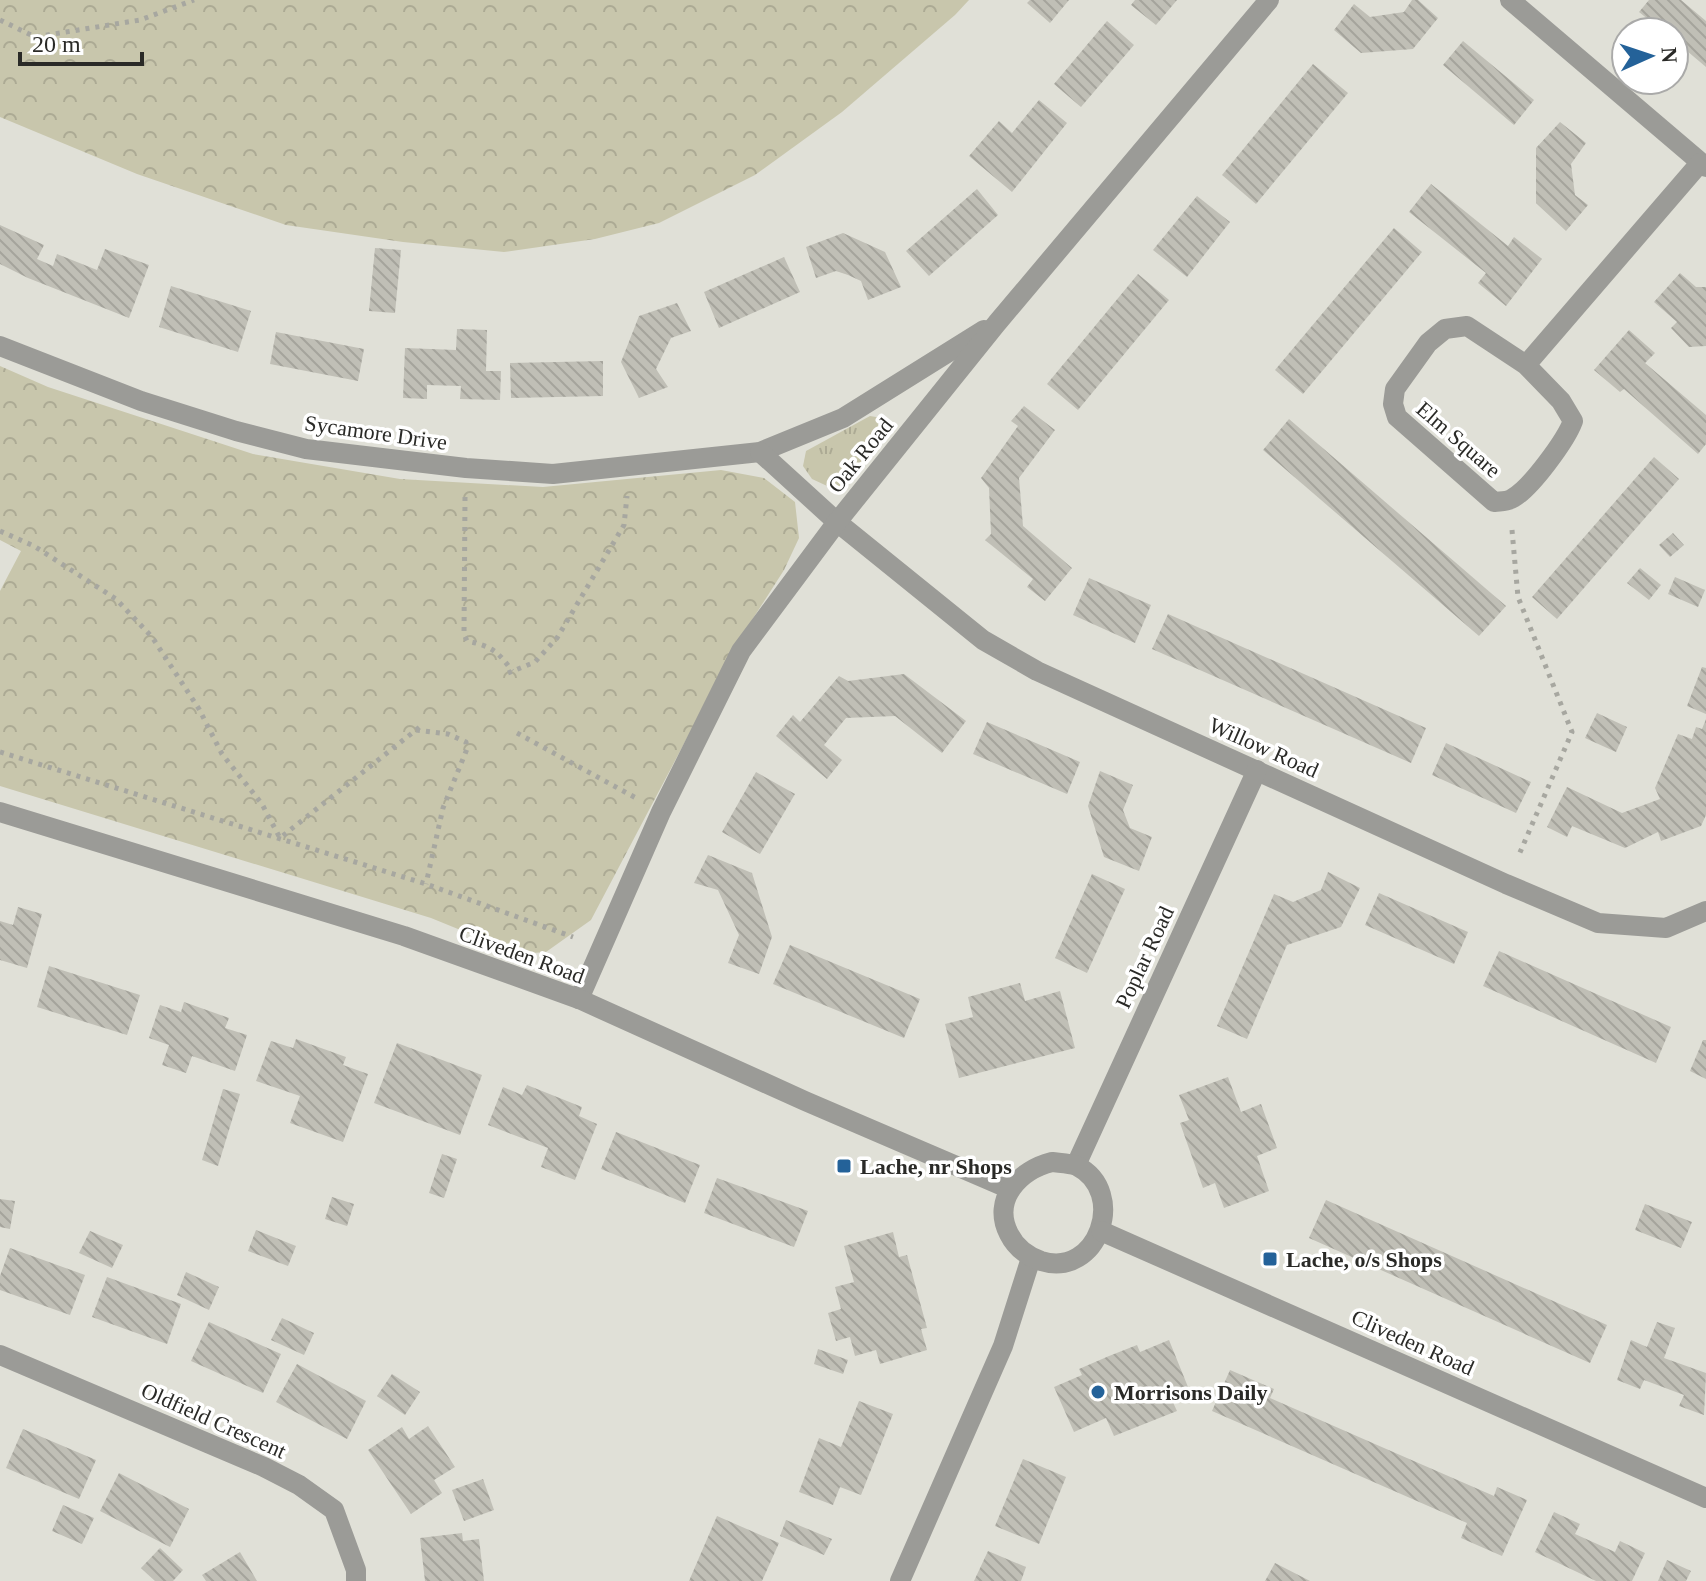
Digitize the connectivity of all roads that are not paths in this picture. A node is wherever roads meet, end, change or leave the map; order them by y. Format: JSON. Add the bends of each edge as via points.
{"nodes":[{"id":1,"x":1269,"y":0,"type":"edge"},
{"id":2,"x":1510,"y":0,"type":"edge"},
{"id":3,"x":1703,"y":165,"type":"edge"},
{"id":4,"x":997,"y":323,"type":"junction"},
{"id":5,"x":0,"y":346,"type":"edge"},
{"id":6,"x":1526,"y":365,"type":"junction"},
{"id":7,"x":760,"y":452,"type":"junction"},
{"id":8,"x":837,"y":522,"type":"junction"},
{"id":9,"x":1257,"y":770,"type":"junction"},
{"id":10,"x":0,"y":812,"type":"edge"},
{"id":11,"x":1706,"y":911,"type":"edge"},
{"id":12,"x":579,"y":999,"type":"junction"},
{"id":13,"x":1076,"y":1165,"type":"junction"},
{"id":14,"x":1010,"y":1189,"type":"junction"},
{"id":15,"x":1101,"y":1231,"type":"junction"},
{"id":16,"x":1031,"y":1258,"type":"junction"},
{"id":17,"x":0,"y":1355,"type":"edge"},
{"id":18,"x":1706,"y":1498,"type":"edge"},
{"id":19,"x":356,"y":1581,"type":"edge"},
{"id":20,"x":900,"y":1581,"type":"edge"}],
"edges":[{"from":1,"to":4,"type":"street","name":"Oak Road"},
{"from":2,"to":3,"type":"street"},
{"from":3,"to":6,"type":"street"},
{"from":4,"to":7,"type":"street","name":"Sycamore Drive","via":[[843,418]]},
{"from":4,"to":8,"type":"street","name":"Oak Road"},
{"from":5,"to":7,"type":"street","name":"Sycamore Drive","via":[[141,401],[306,449],[553,474]]},
{"from":6,"to":6,"type":"street","name":"Elm Square","via":[[1573,421],[1567,437],[1521,493],[1494,502],[1397,417],[1395,389],[1428,343],[1445,329],[1467,326]]},
{"from":7,"to":8,"type":"street"},
{"from":8,"to":9,"type":"street","name":"Willow Road","via":[[983,640],[1037,671]]},
{"from":8,"to":12,"type":"street","name":"Oak Road","via":[[741,651],[661,812]]},
{"from":9,"to":11,"type":"street","name":"Willow Road","via":[[1598,923],[1666,928]]},
{"from":9,"to":13,"type":"street","name":"Poplar Road"},
{"from":10,"to":12,"type":"street","name":"Cliveden Road","via":[[404,936]]},
{"from":12,"to":14,"type":"street","name":"Cliveden Road"},
{"from":13,"to":14,"type":"street","via":[[1035,1166]]},
{"from":13,"to":15,"type":"street","via":[[1098,1189],[1104,1205]]},
{"from":14,"to":16,"type":"street","via":[[1004,1215],[1007,1232]]},
{"from":15,"to":16,"type":"street","via":[[1078,1257],[1062,1263]]},
{"from":15,"to":18,"type":"street","name":"Cliveden Road"},
{"from":16,"to":20,"type":"street","via":[[1003,1346]]},
{"from":17,"to":19,"type":"street","name":"Oldfield Crescent","via":[[299,1485],[334,1510]]}]}
